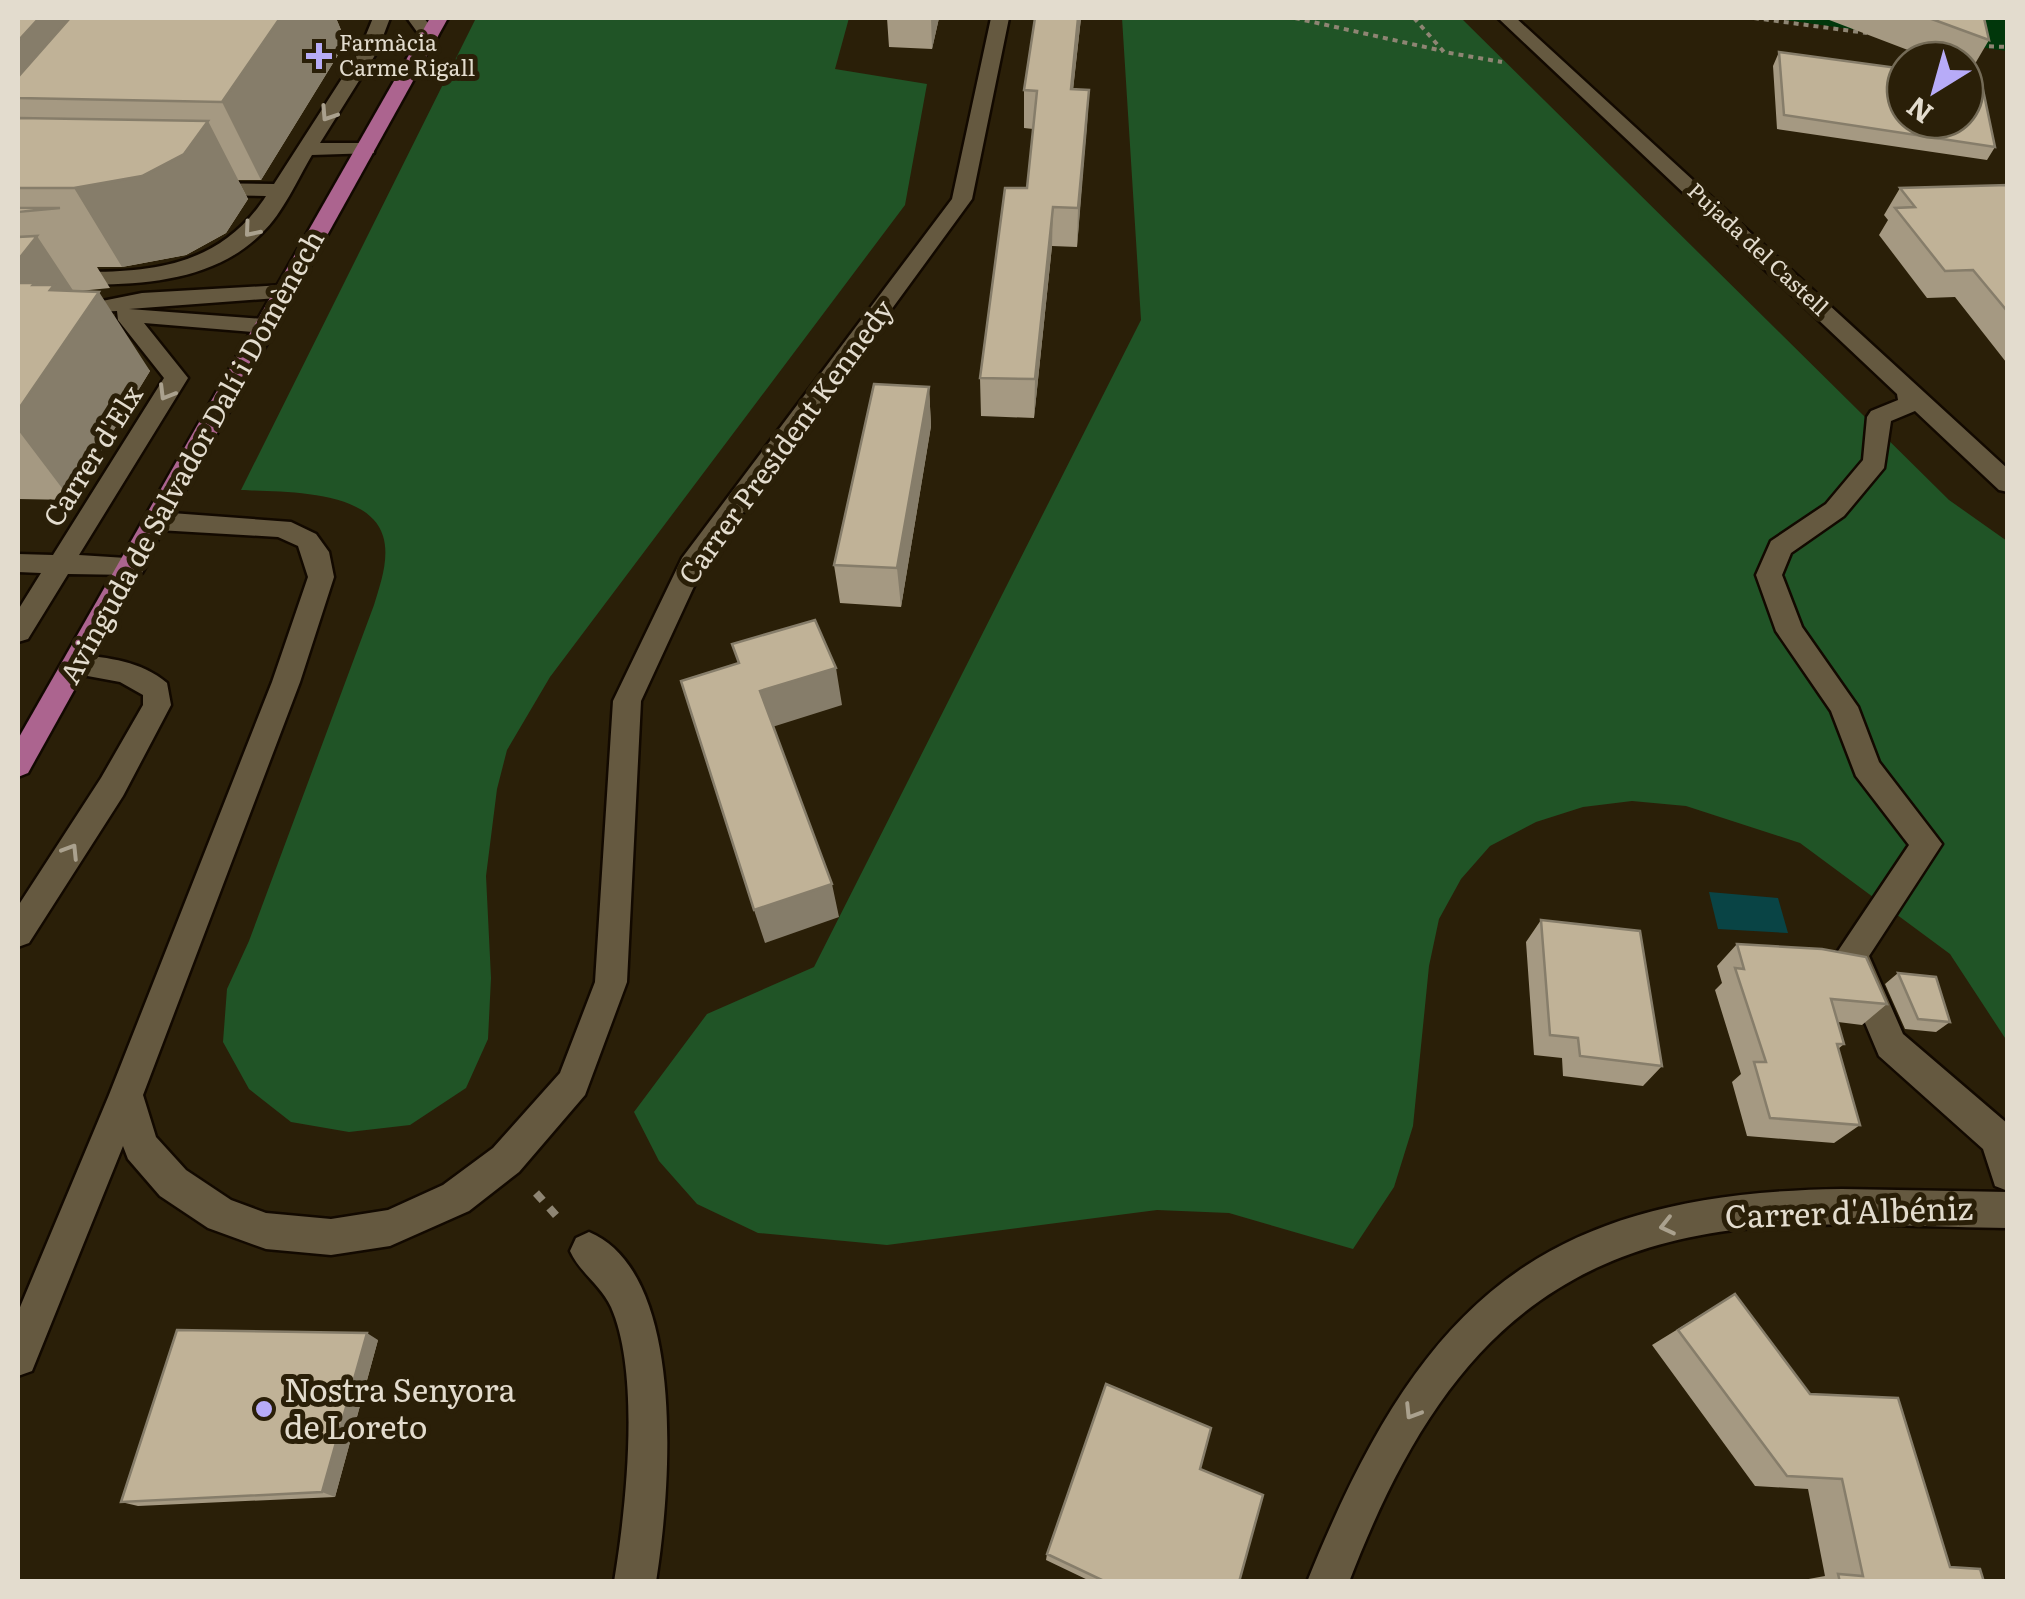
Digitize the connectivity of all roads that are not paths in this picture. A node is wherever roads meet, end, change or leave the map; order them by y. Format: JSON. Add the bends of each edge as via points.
{"nodes":[{"id":1,"x":381,"y":18,"type":"edge"},
{"id":2,"x":415,"y":18,"type":"edge"},
{"id":3,"x":439,"y":18,"type":"edge"},
{"id":4,"x":1000,"y":18,"type":"edge"},
{"id":5,"x":1506,"y":18,"type":"edge"},
{"id":6,"x":429,"y":36,"type":"junction"},
{"id":7,"x":306,"y":149,"type":"junction"},
{"id":8,"x":367,"y":150,"type":"junction"},
{"id":9,"x":181,"y":188,"type":"edge"},
{"id":10,"x":279,"y":190,"type":"junction"},
{"id":11,"x":18,"y":276,"type":"edge"},
{"id":12,"x":283,"y":292,"type":"junction"},
{"id":13,"x":126,"y":315,"type":"junction"},
{"id":14,"x":264,"y":326,"type":"junction"},
{"id":15,"x":1906,"y":386,"type":"junction"},
{"id":16,"x":2004,"y":477,"type":"edge"},
{"id":17,"x":158,"y":521,"type":"junction"},
{"id":18,"x":18,"y":563,"type":"edge"},
{"id":19,"x":61,"y":564,"type":"junction"},
{"id":20,"x":133,"y":566,"type":"junction"},
{"id":21,"x":18,"y":632,"type":"edge"},
{"id":22,"x":76,"y":665,"type":"junction"},
{"id":23,"x":18,"y":765,"type":"edge"},
{"id":24,"x":18,"y":933,"type":"edge"},
{"id":25,"x":126,"y":1095,"type":"junction"},
{"id":26,"x":2008,"y":1174,"type":"edge"},
{"id":27,"x":2008,"y":1210,"type":"edge"},
{"id":28,"x":588,"y":1251,"type":"road end"},
{"id":29,"x":18,"y":1357,"type":"edge"},
{"id":30,"x":636,"y":1582,"type":"edge"},
{"id":31,"x":1328,"y":1582,"type":"edge"}],
"edges":[{"from":1,"to":7,"type":"street","one_way":true,"via":[[368,52]]},
{"from":2,"to":6,"type":"street"},
{"from":3,"to":6,"type":"main road","name":"Avinguda de Salvador Dalí i Domènech"},
{"from":4,"to":25,"type":"street","name":"Carrer President Kennedy","via":[[962,199],[692,564],[628,701],[611,982],[573,1083],[506,1160],[456,1198],[390,1228],[331,1238],[266,1231],[222,1215],[172,1183],[141,1147]]},
{"from":5,"to":15,"type":"street","name":"Pujada del Castell"},
{"from":6,"to":8,"type":"main road","name":"Avinguda de Salvador Dalí i Domènech"},
{"from":7,"to":8,"type":"street"},
{"from":7,"to":10,"type":"street"},
{"from":8,"to":12,"type":"main road","name":"Avinguda de Salvador Dalí i Domènech"},
{"from":9,"to":10,"type":"street"},
{"from":10,"to":11,"type":"street","one_way":true,"via":[[240,244],[176,271],[142,278]]},
{"from":12,"to":13,"type":"street","via":[[92,308]]},
{"from":12,"to":14,"type":"main road","name":"Avinguda de Salvador Dalí i Domènech"},
{"from":13,"to":14,"type":"street"},
{"from":13,"to":19,"type":"street","name":"Carrer d'Elx","one_way":true,"via":[[176,378]]},
{"from":14,"to":17,"type":"main road","name":"Avinguda de Salvador Dalí i Domènech"},
{"from":15,"to":16,"type":"street","name":"Pujada del Castell"},
{"from":15,"to":26,"type":"street","via":[[1910,404],[1879,417],[1875,462],[1835,510],[1780,548],[1769,575],[1790,632],[1844,706],[1866,768],[1927,844],[1852,954],[1891,1045],[1998,1139]]},
{"from":17,"to":20,"type":"main road","name":"Avinguda de Salvador Dalí i Domènech"},
{"from":17,"to":25,"type":"street","via":[[282,528],[308,540],[322,577]]},
{"from":18,"to":19,"type":"street"},
{"from":19,"to":20,"type":"street"},
{"from":19,"to":21,"type":"street","name":"Carrer d'Elx"},
{"from":20,"to":22,"type":"main road","name":"Avinguda de Salvador Dalí i Domènech"},
{"from":22,"to":23,"type":"main road","name":"Avinguda de Salvador Dalí i Domènech"},
{"from":24,"to":22,"type":"street","one_way":true,"via":[[158,704],[146,680],[114,668]]},
{"from":25,"to":29,"type":"street"},
{"from":27,"to":31,"type":"street","name":"Carrer d'Albéniz","one_way":true,"via":[[1741,1211],[1662,1226],[1592,1250],[1522,1290],[1470,1333],[1413,1408],[1350,1523]]},
{"from":28,"to":30,"type":"street","via":[[624,1292],[642,1352],[646,1530]]}]}
